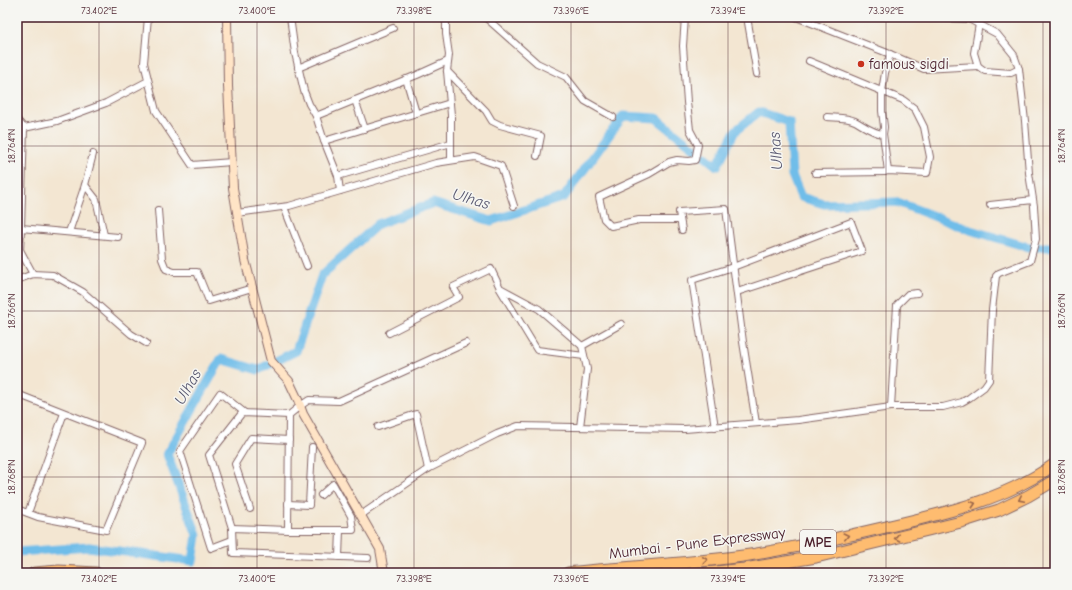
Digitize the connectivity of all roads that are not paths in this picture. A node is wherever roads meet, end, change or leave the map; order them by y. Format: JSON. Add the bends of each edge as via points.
{"nodes":[{"id":1,"x":148,"y":17,"type":"edge"},
{"id":2,"x":227,"y":17,"type":"edge"},
{"id":3,"x":290,"y":17,"type":"edge"},
{"id":4,"x":446,"y":17,"type":"edge"},
{"id":5,"x":485,"y":17,"type":"edge"},
{"id":6,"x":684,"y":17,"type":"edge"},
{"id":7,"x":747,"y":17,"type":"edge"},
{"id":8,"x":796,"y":17,"type":"edge"},
{"id":9,"x":939,"y":17,"type":"edge"},
{"id":10,"x":979,"y":24,"type":"junction"},
{"id":11,"x":393,"y":28,"type":"dead end"},
{"id":12,"x":890,"y":54,"type":"junction"},
{"id":13,"x":448,"y":61,"type":"junction"},
{"id":14,"x":809,"y":62,"type":"dead end"},
{"id":15,"x":978,"y":66,"type":"junction"},
{"id":16,"x":298,"y":68,"type":"junction"},
{"id":17,"x":1019,"y":69,"type":"junction"},
{"id":18,"x":447,"y":71,"type":"junction"},
{"id":19,"x":757,"y":74,"type":"dead end"},
{"id":20,"x":406,"y":80,"type":"junction"},
{"id":21,"x":148,"y":81,"type":"junction"},
{"id":22,"x":882,"y":91,"type":"junction"},
{"id":23,"x":355,"y":100,"type":"junction"},
{"id":24,"x":450,"y":103,"type":"junction"},
{"id":25,"x":416,"y":113,"type":"junction"},
{"id":26,"x":316,"y":116,"type":"junction"},
{"id":27,"x":613,"y":117,"type":"dead end"},
{"id":28,"x":827,"y":117,"type":"dead end"},
{"id":29,"x":17,"y":120,"type":"edge"},
{"id":30,"x":24,"y":128,"type":"junction"},
{"id":31,"x":365,"y":129,"type":"junction"},
{"id":32,"x":883,"y":134,"type":"junction"},
{"id":33,"x":324,"y":141,"type":"junction"},
{"id":34,"x":450,"y":143,"type":"junction"},
{"id":35,"x":93,"y":154,"type":"dead end"},
{"id":36,"x":537,"y":156,"type":"dead end"},
{"id":37,"x":451,"y":160,"type":"junction"},
{"id":38,"x":232,"y":162,"type":"junction"},
{"id":39,"x":888,"y":170,"type":"junction"},
{"id":40,"x":815,"y":173,"type":"dead end"},
{"id":41,"x":20,"y":174,"type":"edge"},
{"id":42,"x":338,"y":176,"type":"junction"},
{"id":43,"x":86,"y":185,"type":"junction"},
{"id":44,"x":340,"y":191,"type":"junction"},
{"id":45,"x":1033,"y":200,"type":"junction"},
{"id":46,"x":990,"y":205,"type":"dead end"},
{"id":47,"x":514,"y":206,"type":"dead end"},
{"id":48,"x":284,"y":207,"type":"junction"},
{"id":49,"x":158,"y":210,"type":"dead end"},
{"id":50,"x":237,"y":213,"type":"junction"},
{"id":51,"x":680,"y":220,"type":"junction"},
{"id":52,"x":21,"y":228,"type":"junction"},
{"id":53,"x":682,"y":230,"type":"dead end"},
{"id":54,"x":69,"y":232,"type":"junction"},
{"id":55,"x":104,"y":236,"type":"junction"},
{"id":56,"x":118,"y":237,"type":"dead end"},
{"id":57,"x":306,"y":266,"type":"dead end"},
{"id":58,"x":733,"y":267,"type":"junction"},
{"id":59,"x":33,"y":274,"type":"junction"},
{"id":60,"x":17,"y":280,"type":"edge"},
{"id":61,"x":252,"y":288,"type":"junction"},
{"id":62,"x":500,"y":288,"type":"junction"},
{"id":63,"x":737,"y":292,"type":"junction"},
{"id":64,"x":917,"y":293,"type":"dead end"},
{"id":65,"x":621,"y":324,"type":"dead end"},
{"id":66,"x":389,"y":333,"type":"dead end"},
{"id":67,"x":146,"y":343,"type":"dead end"},
{"id":68,"x":466,"y":343,"type":"dead end"},
{"id":69,"x":582,"y":346,"type":"junction"},
{"id":70,"x":584,"y":356,"type":"junction"},
{"id":71,"x":17,"y":394,"type":"edge"},
{"id":72,"x":300,"y":406,"type":"junction"},
{"id":73,"x":891,"y":407,"type":"junction"},
{"id":74,"x":64,"y":413,"type":"junction"},
{"id":75,"x":246,"y":413,"type":"junction"},
{"id":76,"x":289,"y":415,"type":"junction"},
{"id":77,"x":756,"y":423,"type":"junction"},
{"id":78,"x":715,"y":426,"type":"junction"},
{"id":79,"x":378,"y":427,"type":"dead end"},
{"id":80,"x":580,"y":427,"type":"junction"},
{"id":81,"x":289,"y":440,"type":"junction"},
{"id":82,"x":312,"y":447,"type":"dead end"},
{"id":83,"x":1055,"y":464,"type":"edge"},
{"id":84,"x":428,"y":469,"type":"junction"},
{"id":85,"x":1055,"y":480,"type":"edge"},
{"id":86,"x":321,"y":495,"type":"dead end"},
{"id":87,"x":288,"y":504,"type":"junction"},
{"id":88,"x":17,"y":509,"type":"edge"},
{"id":89,"x":250,"y":509,"type":"dead end"},
{"id":90,"x":28,"y":513,"type":"junction"},
{"id":91,"x":360,"y":515,"type":"junction"},
{"id":92,"x":232,"y":528,"type":"junction"},
{"id":93,"x":288,"y":530,"type":"junction"},
{"id":94,"x":340,"y":530,"type":"junction"},
{"id":95,"x":232,"y":540,"type":"junction"},
{"id":96,"x":339,"y":557,"type":"junction"},
{"id":97,"x":368,"y":558,"type":"dead end"},
{"id":98,"x":34,"y":573,"type":"edge"},
{"id":99,"x":96,"y":573,"type":"edge"},
{"id":100,"x":384,"y":573,"type":"edge"},
{"id":101,"x":568,"y":573,"type":"edge"},
{"id":102,"x":706,"y":573,"type":"edge"}],
"edges":[{"from":1,"to":21,"type":"street","via":[[144,63]]},
{"from":2,"to":38,"type":"street"},
{"from":3,"to":16,"type":"street"},
{"from":4,"to":13,"type":"street"},
{"from":5,"to":27,"type":"street","via":[[537,63],[566,77],[585,101]]},
{"from":6,"to":51,"type":"street","via":[[683,46],[690,130],[698,145],[695,160],[669,162],[600,197],[604,219],[611,226],[639,220]]},
{"from":7,"to":19,"type":"street"},
{"from":8,"to":12,"type":"street"},
{"from":9,"to":10,"type":"street","via":[[969,19]]},
{"from":10,"to":15,"type":"street","via":[[974,53]]},
{"from":10,"to":17,"type":"street","via":[[997,34],[1014,55]]},
{"from":11,"to":16,"type":"street"},
{"from":12,"to":15,"type":"street","via":[[924,69]]},
{"from":12,"to":22,"type":"street"},
{"from":13,"to":18,"type":"street"},
{"from":13,"to":20,"type":"street"},
{"from":14,"to":22,"type":"street"},
{"from":15,"to":17,"type":"street","via":[[985,71],[1011,73]]},
{"from":16,"to":26,"type":"street","via":[[309,104]]},
{"from":17,"to":45,"type":"street"},
{"from":18,"to":24,"type":"street"},
{"from":18,"to":36,"type":"street","via":[[486,111],[492,121],[541,136]]},
{"from":20,"to":23,"type":"street"},
{"from":20,"to":25,"type":"street"},
{"from":21,"to":30,"type":"street","via":[[106,103],[58,121]]},
{"from":21,"to":38,"type":"street","via":[[156,111],[192,165]]},
{"from":22,"to":32,"type":"street"},
{"from":22,"to":39,"type":"street","via":[[903,100],[915,109],[924,127],[930,157],[927,173]]},
{"from":23,"to":26,"type":"street"},
{"from":23,"to":31,"type":"street"},
{"from":24,"to":25,"type":"street"},
{"from":24,"to":34,"type":"street"},
{"from":25,"to":31,"type":"street"},
{"from":26,"to":33,"type":"street"},
{"from":28,"to":32,"type":"street","via":[[853,121]]},
{"from":29,"to":30,"type":"street"},
{"from":30,"to":41,"type":"street"},
{"from":31,"to":33,"type":"street"},
{"from":32,"to":39,"type":"street"},
{"from":33,"to":42,"type":"street"},
{"from":34,"to":37,"type":"street"},
{"from":34,"to":42,"type":"street"},
{"from":35,"to":43,"type":"street"},
{"from":37,"to":44,"type":"street"},
{"from":37,"to":47,"type":"street","via":[[475,157],[501,166]]},
{"from":38,"to":50,"type":"street"},
{"from":39,"to":40,"type":"street"},
{"from":41,"to":52,"type":"street"},
{"from":42,"to":44,"type":"street"},
{"from":43,"to":54,"type":"street"},
{"from":43,"to":55,"type":"street","via":[[96,199]]},
{"from":44,"to":48,"type":"street"},
{"from":45,"to":46,"type":"street"},
{"from":45,"to":73,"type":"street","via":[[1036,239],[1030,261],[996,276],[989,380],[984,387],[962,402],[943,407]]},
{"from":48,"to":50,"type":"street"},
{"from":48,"to":57,"type":"street"},
{"from":49,"to":61,"type":"street","via":[[162,259],[166,270],[197,272],[209,301]]},
{"from":50,"to":61,"type":"street","via":[[244,260]]},
{"from":51,"to":53,"type":"street"},
{"from":51,"to":58,"type":"street","via":[[679,212],[726,209]]},
{"from":52,"to":54,"type":"street"},
{"from":52,"to":59,"type":"street","via":[[20,250]]},
{"from":54,"to":55,"type":"street"},
{"from":55,"to":56,"type":"street"},
{"from":58,"to":63,"type":"street"},
{"from":58,"to":63,"type":"street","via":[[851,222],[862,251]]},
{"from":58,"to":78,"type":"street","via":[[692,280]]},
{"from":59,"to":60,"type":"street"},
{"from":59,"to":67,"type":"street","via":[[53,275],[83,292],[131,334]]},
{"from":61,"to":72,"type":"street","via":[[271,361],[289,381]]},
{"from":62,"to":66,"type":"street","via":[[491,269],[453,287],[459,297]]},
{"from":62,"to":69,"type":"street","via":[[539,308]]},
{"from":62,"to":70,"type":"street","via":[[537,350]]},
{"from":63,"to":77,"type":"street"},
{"from":64,"to":73,"type":"street","via":[[908,294],[897,305]]},
{"from":65,"to":69,"type":"street"},
{"from":68,"to":72,"type":"street","via":[[340,401],[309,400]]},
{"from":69,"to":70,"type":"street"},
{"from":70,"to":80,"type":"street","via":[[587,369]]},
{"from":71,"to":74,"type":"street"},
{"from":72,"to":76,"type":"street"},
{"from":72,"to":91,"type":"street"},
{"from":73,"to":77,"type":"street"},
{"from":74,"to":90,"type":"street"},
{"from":74,"to":90,"type":"street","via":[[142,443],[106,530]]},
{"from":75,"to":76,"type":"street"},
{"from":75,"to":92,"type":"street","via":[[242,413],[209,455]]},
{"from":75,"to":95,"type":"street","via":[[220,393],[180,451],[211,548]]},
{"from":76,"to":81,"type":"street"},
{"from":77,"to":78,"type":"street"},
{"from":78,"to":80,"type":"street","via":[[684,429]]},
{"from":79,"to":84,"type":"street","via":[[416,414]]},
{"from":80,"to":84,"type":"street","via":[[518,426]]},
{"from":81,"to":87,"type":"street"},
{"from":81,"to":89,"type":"street","via":[[251,438],[235,464]]},
{"from":82,"to":87,"type":"street","via":[[309,505]]},
{"from":101,"to":83,"type":"highway","name":"Mumbai - Pune Expressway","number":"MPE","one_way":true,"via":[[742,556],[821,542],[957,510],[994,497]]},
{"from":84,"to":91,"type":"street"},
{"from":85,"to":102,"type":"highway","name":"Mumbai - Pune Expressway","number":"MPE","one_way":true,"via":[[999,510],[916,534],[816,556]]},
{"from":86,"to":94,"type":"street","via":[[333,484],[351,516],[353,530]]},
{"from":87,"to":93,"type":"street"},
{"from":88,"to":90,"type":"street"},
{"from":91,"to":100,"type":"street","via":[[380,549]]},
{"from":92,"to":93,"type":"street"},
{"from":92,"to":95,"type":"street"},
{"from":93,"to":94,"type":"street"},
{"from":94,"to":96,"type":"street"},
{"from":95,"to":96,"type":"street","via":[[233,553]]},
{"from":96,"to":97,"type":"street"},
{"from":98,"to":99,"type":"highway"}]}
